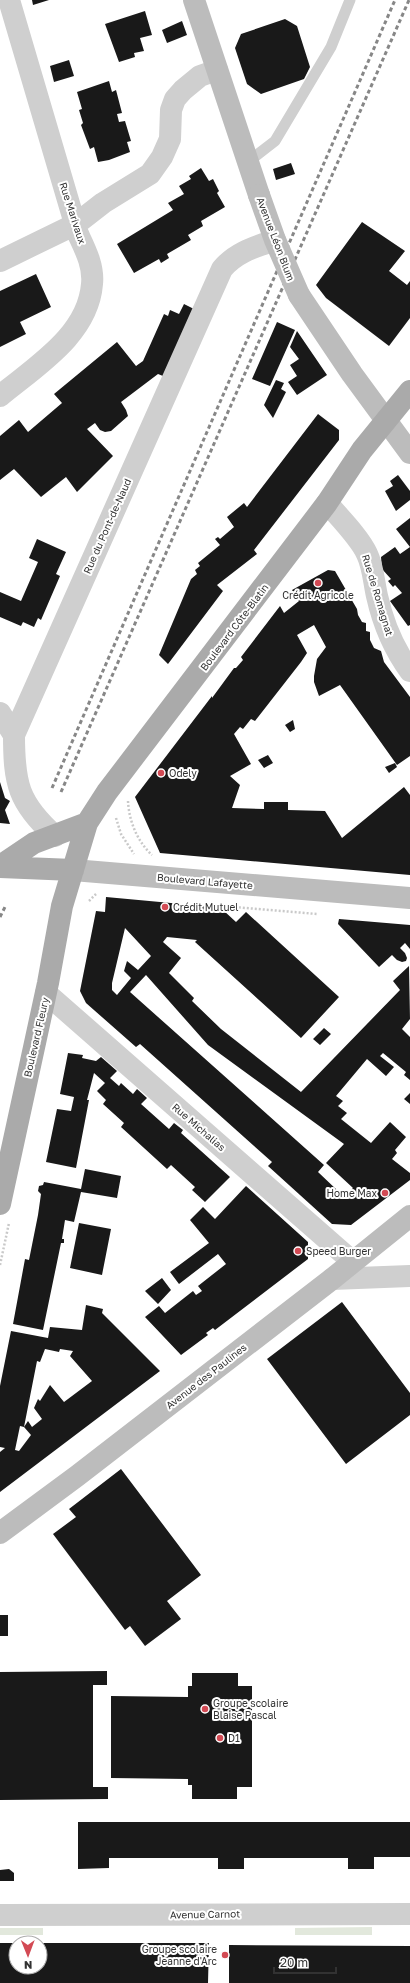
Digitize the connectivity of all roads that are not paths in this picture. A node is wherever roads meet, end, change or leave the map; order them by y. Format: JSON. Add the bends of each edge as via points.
{"nodes":[{"id":1,"x":9,"y":0,"type":"edge"},
{"id":2,"x":194,"y":0,"type":"edge"},
{"id":3,"x":350,"y":0,"type":"edge"},
{"id":4,"x":217,"y":70,"type":"junction"},
{"id":5,"x":248,"y":162,"type":"junction"},
{"id":6,"x":76,"y":224,"type":"junction"},
{"id":7,"x":275,"y":240,"type":"junction"},
{"id":8,"x":0,"y":261,"type":"edge"},
{"id":9,"x":410,"y":391,"type":"edge"},
{"id":10,"x":0,"y":396,"type":"edge"},
{"id":11,"x":387,"y":420,"type":"junction"},
{"id":12,"x":410,"y":453,"type":"edge"},
{"id":13,"x":327,"y":504,"type":"junction"},
{"id":14,"x":410,"y":672,"type":"edge"},
{"id":15,"x":0,"y":713,"type":"edge"},
{"id":16,"x":14,"y":735,"type":"junction"},
{"id":17,"x":87,"y":824,"type":"junction"},
{"id":18,"x":55,"y":836,"type":"junction"},
{"id":19,"x":0,"y":866,"type":"edge"},
{"id":20,"x":73,"y":870,"type":"junction"},
{"id":21,"x":410,"y":898,"type":"edge"},
{"id":22,"x":46,"y":993,"type":"junction"},
{"id":23,"x":0,"y":1204,"type":"edge"},
{"id":24,"x":410,"y":1216,"type":"edge"},
{"id":25,"x":353,"y":1262,"type":"junction"},
{"id":26,"x":410,"y":1276,"type":"edge"},
{"id":27,"x":332,"y":1279,"type":"junction"},
{"id":28,"x":0,"y":1533,"type":"edge"},
{"id":29,"x":410,"y":1914,"type":"edge"},
{"id":30,"x":0,"y":1915,"type":"edge"}],
"edges":[{"from":1,"to":6,"type":"street","name":"Rue Marivaux"},
{"from":2,"to":4,"type":"main road","name":"Avenue Léon Blum"},
{"from":3,"to":5,"type":"lane","via":[[331,47],[275,141]]},
{"from":4,"to":5,"type":"main road","name":"Avenue Léon Blum"},
{"from":4,"to":6,"type":"street","via":[[200,76],[175,99],[171,110],[170,139],[150,174],[103,203]]},
{"from":5,"to":7,"type":"main road","name":"Avenue Léon Blum","bridge":true},
{"from":6,"to":8,"type":"street"},
{"from":6,"to":10,"type":"street","name":"Rue Marivaux","via":[[88,256],[92,283],[85,310],[76,328],[61,345]]},
{"from":7,"to":11,"type":"main road","name":"Avenue Léon Blum","bridge":true,"via":[[298,295]]},
{"from":7,"to":16,"type":"street","name":"Rue du Pont-de-Naud","via":[[238,254],[222,269]]},
{"from":9,"to":11,"type":"main road","name":"Boulevard Côte-Blatin"},
{"from":11,"to":12,"type":"main road","name":"Avenue Léon Blum"},
{"from":11,"to":13,"type":"main road","name":"Boulevard Côte-Blatin","via":[[362,450]]},
{"from":13,"to":14,"type":"street","name":"Rue de Romagnat","via":[[345,523],[367,554],[387,628]]},
{"from":13,"to":17,"type":"main road","name":"Boulevard Côte-Blatin","via":[[107,792]]},
{"from":15,"to":16,"type":"street"},
{"from":16,"to":18,"type":"street","name":"Rue du Pont-de-Naud","via":[[14,766],[18,787],[27,806]]},
{"from":17,"to":18,"type":"main road"},
{"from":17,"to":20,"type":"main road","name":"Boulevard Côte-Blatin"},
{"from":18,"to":19,"type":"main road","via":[[34,843]]},
{"from":19,"to":20,"type":"main road","name":"Boulevard Lafayette"},
{"from":20,"to":21,"type":"main road","name":"Boulevard Lafayette","via":[[153,868]]},
{"from":20,"to":22,"type":"main road","name":"Boulevard Fleury","via":[[62,906]]},
{"from":22,"to":23,"type":"main road","name":"Boulevard Fleury"},
{"from":22,"to":25,"type":"street","name":"Rue Michalias"},
{"from":24,"to":25,"type":"main road","name":"Avenue des Paulines"},
{"from":25,"to":27,"type":"main road","name":"Avenue des Paulines"},
{"from":26,"to":27,"type":"street"},
{"from":27,"to":28,"type":"main road","name":"Avenue des Paulines"},
{"from":29,"to":30,"type":"street","name":"Avenue Carnot"}]}
